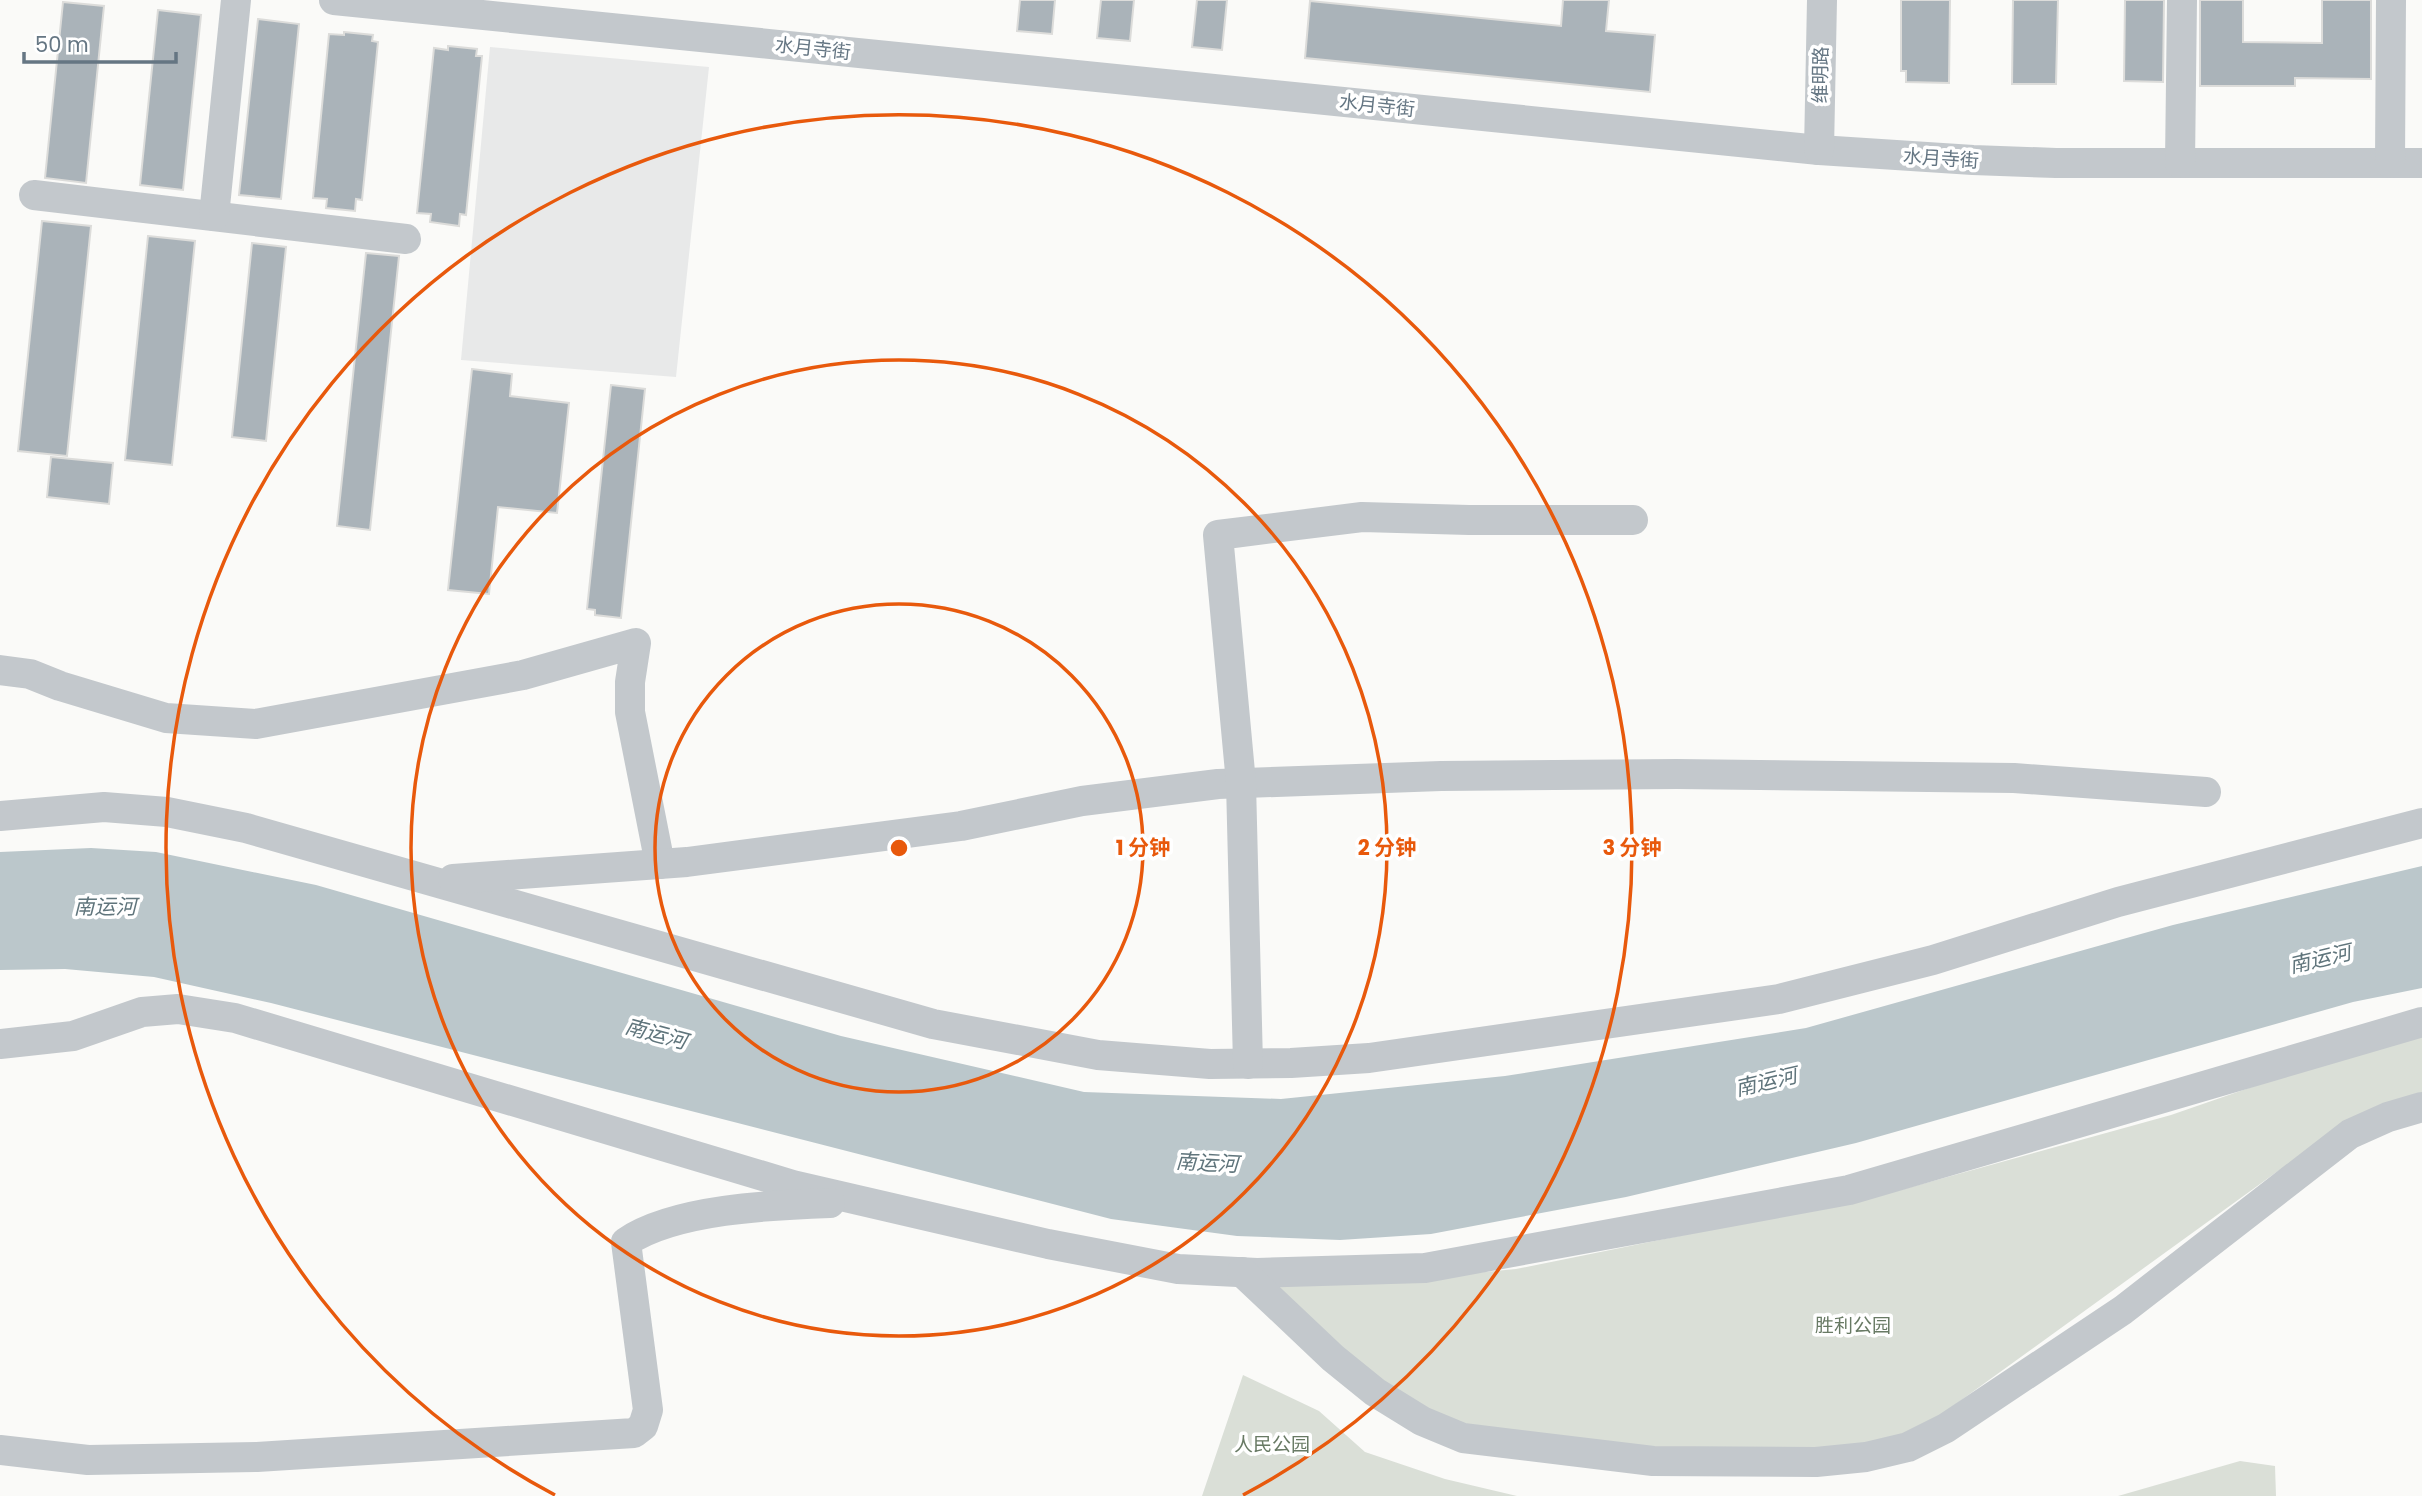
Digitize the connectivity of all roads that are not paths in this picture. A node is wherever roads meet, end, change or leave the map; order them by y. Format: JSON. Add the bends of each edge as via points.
{"nodes":[{"id":1,"x":236,"y":0,"type":"edge"},
{"id":2,"x":334,"y":0,"type":"edge"},
{"id":3,"x":1822,"y":0,"type":"edge"},
{"id":4,"x":2182,"y":0,"type":"edge"},
{"id":5,"x":2391,"y":0,"type":"edge"},
{"id":6,"x":501,"y":9,"type":"edge"},
{"id":7,"x":1819,"y":150,"type":"junction"},
{"id":8,"x":2180,"y":163,"type":"junction"},
{"id":9,"x":2390,"y":163,"type":"junction"},
{"id":10,"x":2422,"y":163,"type":"edge"},
{"id":11,"x":34,"y":195,"type":"dead end"},
{"id":12,"x":214,"y":216,"type":"junction"},
{"id":13,"x":405,"y":239,"type":"dead end"},
{"id":14,"x":1633,"y":520,"type":"dead end"},
{"id":15,"x":0,"y":670,"type":"edge"},
{"id":16,"x":1241,"y":783,"type":"junction"},
{"id":17,"x":2206,"y":792,"type":"dead end"},
{"id":18,"x":0,"y":816,"type":"edge"},
{"id":19,"x":2422,"y":823,"type":"edge"},
{"id":20,"x":660,"y":864,"type":"junction"},
{"id":21,"x":432,"y":880,"type":"junction"},
{"id":22,"x":2422,"y":1022,"type":"edge"},
{"id":23,"x":0,"y":1044,"type":"edge"},
{"id":24,"x":1248,"y":1064,"type":"junction"},
{"id":25,"x":2422,"y":1107,"type":"edge"},
{"id":26,"x":860,"y":1201,"type":"junction"},
{"id":27,"x":1242,"y":1272,"type":"junction"},
{"id":28,"x":0,"y":1450,"type":"edge"}],
"edges":[{"from":1,"to":12,"type":"street"},
{"from":2,"to":6,"type":"street","name":"水月寺街"},
{"from":3,"to":7,"type":"street","name":"维明路"},
{"from":4,"to":8,"type":"street"},
{"from":5,"to":9,"type":"street"},
{"from":6,"to":7,"type":"street","name":"水月寺街"},
{"from":7,"to":8,"type":"street","name":"水月寺街","via":[[1987,161]]},
{"from":8,"to":9,"type":"street","name":"水月寺街"},
{"from":9,"to":10,"type":"street","name":"水月寺街"},
{"from":11,"to":12,"type":"street"},
{"from":12,"to":13,"type":"street"},
{"from":14,"to":16,"type":"street","via":[[1362,517],[1218,535]]},
{"from":15,"to":20,"type":"street","via":[[30,674],[166,718],[256,724],[523,675],[636,643],[630,712]]},
{"from":16,"to":17,"type":"street","via":[[1441,776],[1717,775],[2014,778]]},
{"from":16,"to":20,"type":"street","via":[[1082,801],[961,826]]},
{"from":16,"to":24,"type":"street"},
{"from":18,"to":21,"type":"street","via":[[104,807],[167,812],[246,828]]},
{"from":19,"to":24,"type":"street","via":[[2119,902],[1933,960],[1779,999],[1368,1058]]},
{"from":20,"to":21,"type":"street"},
{"from":21,"to":24,"type":"street","via":[[933,1024],[1098,1055]]},
{"from":22,"to":27,"type":"street","via":[[1849,1190],[1425,1268]]},
{"from":23,"to":26,"type":"street","via":[[73,1036],[142,1012],[178,1009],[235,1018]]},
{"from":25,"to":27,"type":"street","via":[[2350,1134],[2123,1310],[1946,1429],[1908,1447],[1866,1457],[1653,1461],[1462,1438],[1422,1421],[1375,1392]]},
{"from":26,"to":27,"type":"street","via":[[1178,1269]]},
{"from":26,"to":28,"type":"street","via":[[717,1211],[653,1228],[626,1242],[648,1410],[643,1426],[634,1433],[257,1457],[88,1460]]}]}
